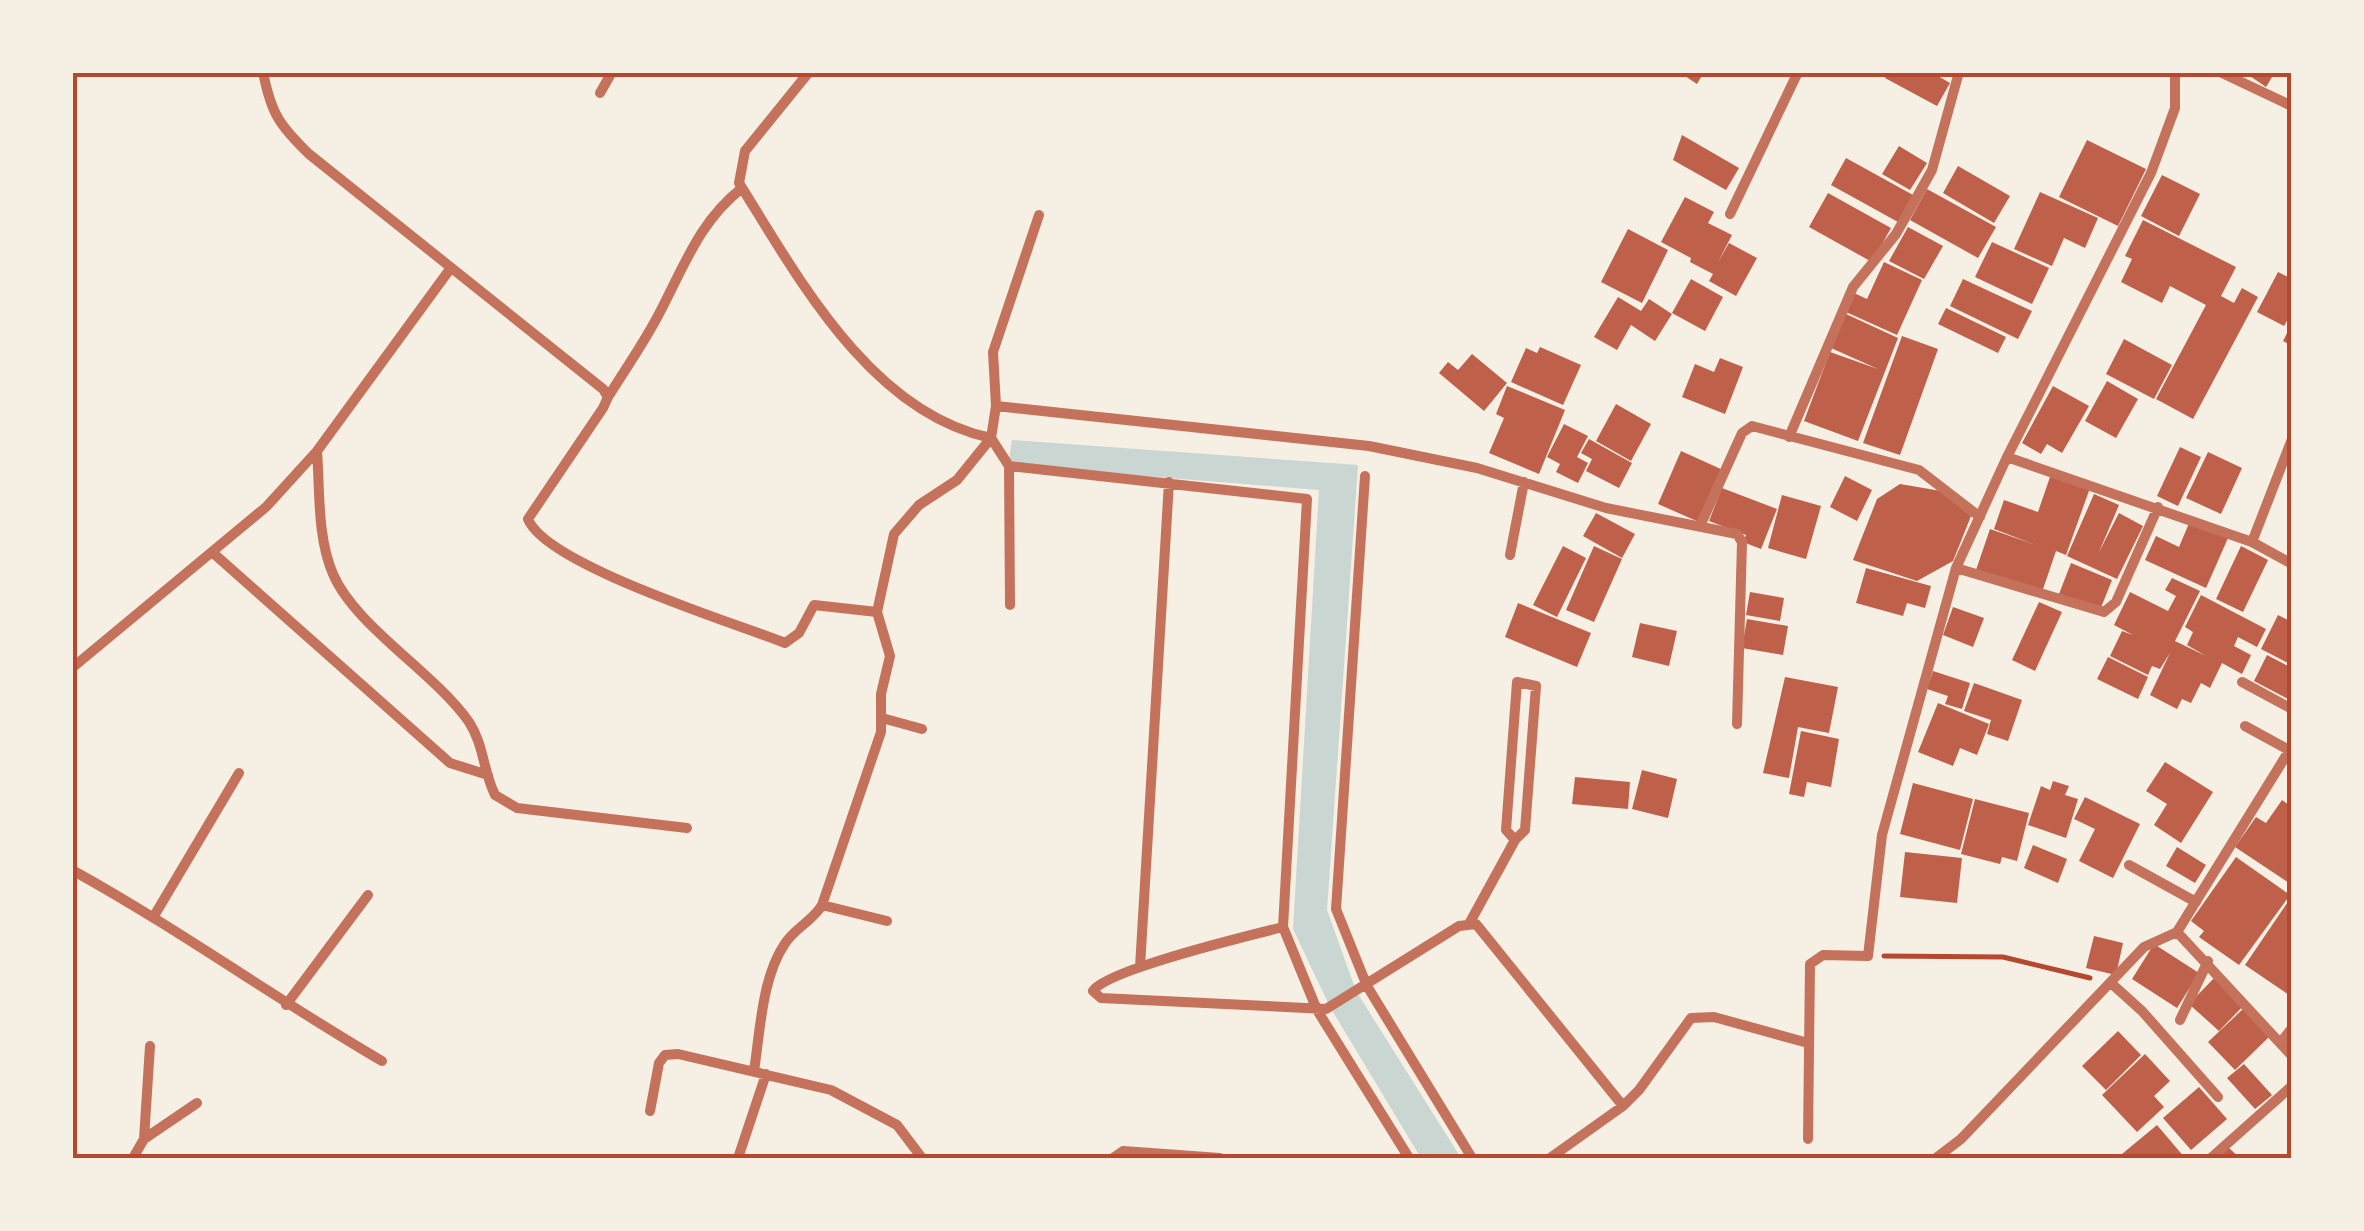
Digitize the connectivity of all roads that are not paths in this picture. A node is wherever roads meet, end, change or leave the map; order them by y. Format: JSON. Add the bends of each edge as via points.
{"nodes":[{"id":1,"x":263,"y":72,"type":"edge"},
{"id":2,"x":612,"y":72,"type":"edge"},
{"id":3,"x":809,"y":72,"type":"edge"},
{"id":4,"x":1798,"y":72,"type":"edge"},
{"id":5,"x":1959,"y":72,"type":"edge"},
{"id":6,"x":2175,"y":72,"type":"edge"},
{"id":7,"x":2220,"y":72,"type":"edge"},
{"id":8,"x":600,"y":93,"type":"dead end"},
{"id":9,"x":2292,"y":106,"type":"edge"},
{"id":10,"x":742,"y":188,"type":"junction"},
{"id":11,"x":1730,"y":214,"type":"dead end"},
{"id":12,"x":1040,"y":215,"type":"dead end"},
{"id":13,"x":450,"y":268,"type":"junction"},
{"id":14,"x":608,"y":397,"type":"junction"},
{"id":15,"x":996,"y":406,"type":"junction"},
{"id":16,"x":1789,"y":437,"type":"junction"},
{"id":17,"x":991,"y":438,"type":"junction"},
{"id":18,"x":2292,"y":438,"type":"edge"},
{"id":19,"x":317,"y":450,"type":"junction"},
{"id":20,"x":2007,"y":457,"type":"junction"},
{"id":21,"x":1009,"y":466,"type":"junction"},
{"id":22,"x":1364,"y":476,"type":"dead end"},
{"id":23,"x":1169,"y":482,"type":"junction"},
{"id":24,"x":1524,"y":482,"type":"junction"},
{"id":25,"x":2158,"y":507,"type":"junction"},
{"id":26,"x":1980,"y":517,"type":"junction"},
{"id":27,"x":1701,"y":524,"type":"junction"},
{"id":28,"x":2252,"y":542,"type":"junction"},
{"id":29,"x":212,"y":552,"type":"junction"},
{"id":30,"x":1510,"y":555,"type":"dead end"},
{"id":31,"x":2292,"y":564,"type":"edge"},
{"id":32,"x":1956,"y":568,"type":"junction"},
{"id":33,"x":1010,"y":605,"type":"dead end"},
{"id":34,"x":876,"y":612,"type":"junction"},
{"id":35,"x":72,"y":668,"type":"edge"},
{"id":36,"x":2242,"y":682,"type":"dead end"},
{"id":37,"x":2292,"y":709,"type":"edge"},
{"id":38,"x":882,"y":718,"type":"junction"},
{"id":39,"x":1738,"y":724,"type":"dead end"},
{"id":40,"x":2246,"y":726,"type":"dead end"},
{"id":41,"x":922,"y":729,"type":"dead end"},
{"id":42,"x":2290,"y":748,"type":"edge"},
{"id":43,"x":239,"y":774,"type":"dead end"},
{"id":44,"x":488,"y":774,"type":"junction"},
{"id":45,"x":687,"y":828,"type":"dead end"},
{"id":46,"x":1515,"y":840,"type":"junction"},
{"id":47,"x":2129,"y":865,"type":"dead end"},
{"id":48,"x":72,"y":870,"type":"edge"},
{"id":49,"x":368,"y":895,"type":"dead end"},
{"id":50,"x":2196,"y":902,"type":"junction"},
{"id":51,"x":822,"y":905,"type":"junction"},
{"id":52,"x":154,"y":916,"type":"junction"},
{"id":53,"x":887,"y":922,"type":"dead end"},
{"id":54,"x":1469,"y":924,"type":"junction"},
{"id":55,"x":1283,"y":926,"type":"junction"},
{"id":56,"x":2177,"y":932,"type":"junction"},
{"id":57,"x":2208,"y":961,"type":"junction"},
{"id":58,"x":1140,"y":967,"type":"junction"},
{"id":59,"x":2112,"y":984,"type":"junction"},
{"id":60,"x":1364,"y":988,"type":"junction"},
{"id":61,"x":286,"y":1005,"type":"junction"},
{"id":62,"x":1321,"y":1010,"type":"junction"},
{"id":63,"x":2180,"y":1020,"type":"dead end"},
{"id":64,"x":2292,"y":1028,"type":"edge"},
{"id":65,"x":2281,"y":1042,"type":"junction"},
{"id":66,"x":1808,"y":1043,"type":"junction"},
{"id":67,"x":150,"y":1046,"type":"dead end"},
{"id":68,"x":2292,"y":1056,"type":"edge"},
{"id":69,"x":382,"y":1061,"type":"dead end"},
{"id":70,"x":760,"y":1072,"type":"junction"},
{"id":71,"x":2292,"y":1086,"type":"edge"},
{"id":72,"x":2218,"y":1098,"type":"dead end"},
{"id":73,"x":197,"y":1103,"type":"dead end"},
{"id":74,"x":1623,"y":1106,"type":"junction"},
{"id":75,"x":650,"y":1112,"type":"dead end"},
{"id":76,"x":144,"y":1139,"type":"junction"},
{"id":77,"x":1808,"y":1139,"type":"dead end"},
{"id":78,"x":914,"y":1147,"type":"junction"},
{"id":79,"x":133,"y":1158,"type":"edge"},
{"id":80,"x":738,"y":1158,"type":"edge"},
{"id":81,"x":909,"y":1158,"type":"edge"},
{"id":82,"x":922,"y":1158,"type":"edge"},
{"id":83,"x":1114,"y":1158,"type":"edge"},
{"id":84,"x":1220,"y":1158,"type":"edge"},
{"id":85,"x":1409,"y":1158,"type":"edge"},
{"id":86,"x":1472,"y":1158,"type":"edge"},
{"id":87,"x":1550,"y":1158,"type":"edge"},
{"id":88,"x":1936,"y":1158,"type":"edge"},
{"id":89,"x":2212,"y":1158,"type":"edge"}],
"edges":[{"from":1,"to":13,"type":"street","via":[[280,126]]},
{"from":2,"to":8,"type":"street"},
{"from":3,"to":10,"type":"street","via":[[745,151]]},
{"from":4,"to":11,"type":"street"},
{"from":5,"to":16,"type":"street","via":[[1932,170],[1896,234],[1853,287]]},
{"from":6,"to":20,"type":"street","via":[[2175,108],[2150,173]]},
{"from":7,"to":9,"type":"street"},
{"from":10,"to":14,"type":"street","via":[[714,210],[694,241]]},
{"from":10,"to":17,"type":"street","via":[[839,338],[949,427]]},
{"from":12,"to":15,"type":"street","via":[[999,328],[992,372]]},
{"from":13,"to":14,"type":"street"},
{"from":13,"to":19,"type":"street"},
{"from":14,"to":34,"type":"street","via":[[528,519],[533,529],[632,586],[785,643],[800,633],[814,605]]},
{"from":15,"to":17,"type":"street"},
{"from":15,"to":24,"type":"street","via":[[1369,446]]},
{"from":16,"to":26,"type":"street","via":[[1919,470]]},
{"from":16,"to":27,"type":"street","via":[[1752,426],[1742,432]]},
{"from":17,"to":21,"type":"street"},
{"from":17,"to":34,"type":"street","via":[[957,480],[919,505],[894,534]]},
{"from":18,"to":28,"type":"street"},
{"from":19,"to":29,"type":"street","via":[[266,507]]},
{"from":19,"to":44,"type":"street","via":[[334,576],[465,717],[480,740]]},
{"from":20,"to":25,"type":"street"},
{"from":20,"to":26,"type":"street"},
{"from":21,"to":23,"type":"street"},
{"from":21,"to":33,"type":"street"},
{"from":22,"to":60,"type":"street","via":[[1336,908]]},
{"from":23,"to":55,"type":"street","via":[[1307,499]]},
{"from":23,"to":58,"type":"street"},
{"from":24,"to":27,"type":"street","via":[[1606,508]]},
{"from":24,"to":30,"type":"street"},
{"from":25,"to":28,"type":"street"},
{"from":25,"to":32,"type":"street","via":[[2116,602],[2104,612]]},
{"from":26,"to":32,"type":"street"},
{"from":27,"to":39,"type":"street","via":[[1737,534],[1742,542]]},
{"from":28,"to":31,"type":"street"},
{"from":29,"to":35,"type":"street"},
{"from":29,"to":44,"type":"street","via":[[450,762]]},
{"from":32,"to":66,"type":"street","via":[[1882,835],[1868,956],[1837,953],[1813,960]]},
{"from":34,"to":38,"type":"street","via":[[890,656]]},
{"from":36,"to":37,"type":"street"},
{"from":38,"to":41,"type":"street"},
{"from":38,"to":51,"type":"street"},
{"from":40,"to":42,"type":"street"},
{"from":42,"to":50,"type":"street"},
{"from":43,"to":52,"type":"street"},
{"from":44,"to":45,"type":"street","via":[[495,795],[517,808]]},
{"from":46,"to":46,"type":"street","via":[[1525,830],[1534,683],[1515,684],[1506,830]]},
{"from":46,"to":54,"type":"street"},
{"from":47,"to":50,"type":"street"},
{"from":48,"to":52,"type":"street"},
{"from":49,"to":61,"type":"street"},
{"from":50,"to":56,"type":"street"},
{"from":51,"to":53,"type":"street"},
{"from":51,"to":70,"type":"street","via":[[776,960]]},
{"from":52,"to":61,"type":"street"},
{"from":54,"to":60,"type":"street"},
{"from":54,"to":74,"type":"street","via":[[1483,928]]},
{"from":55,"to":58,"type":"street"},
{"from":55,"to":62,"type":"street"},
{"from":56,"to":57,"type":"street"},
{"from":56,"to":59,"type":"street","via":[[2144,947]]},
{"from":57,"to":63,"type":"street"},
{"from":57,"to":65,"type":"street"},
{"from":58,"to":62,"type":"street","via":[[1094,991],[1101,998]]},
{"from":59,"to":72,"type":"street"},
{"from":59,"to":88,"type":"street"},
{"from":60,"to":62,"type":"street"},
{"from":60,"to":86,"type":"street"},
{"from":61,"to":69,"type":"street"},
{"from":62,"to":85,"type":"street"},
{"from":64,"to":65,"type":"street"},
{"from":65,"to":68,"type":"street"},
{"from":66,"to":74,"type":"street","via":[[1714,1017],[1691,1018]]},
{"from":66,"to":77,"type":"street"},
{"from":67,"to":76,"type":"street"},
{"from":70,"to":75,"type":"street","via":[[666,1055],[658,1063]]},
{"from":70,"to":78,"type":"street","via":[[831,1090],[876,1111]]},
{"from":70,"to":80,"type":"street"},
{"from":71,"to":89,"type":"street"},
{"from":73,"to":76,"type":"street"},
{"from":74,"to":87,"type":"street"},
{"from":76,"to":79,"type":"street"},
{"from":78,"to":81,"type":"street"},
{"from":78,"to":82,"type":"street"},
{"from":83,"to":84,"type":"street","via":[[1123,1151]]}]}
